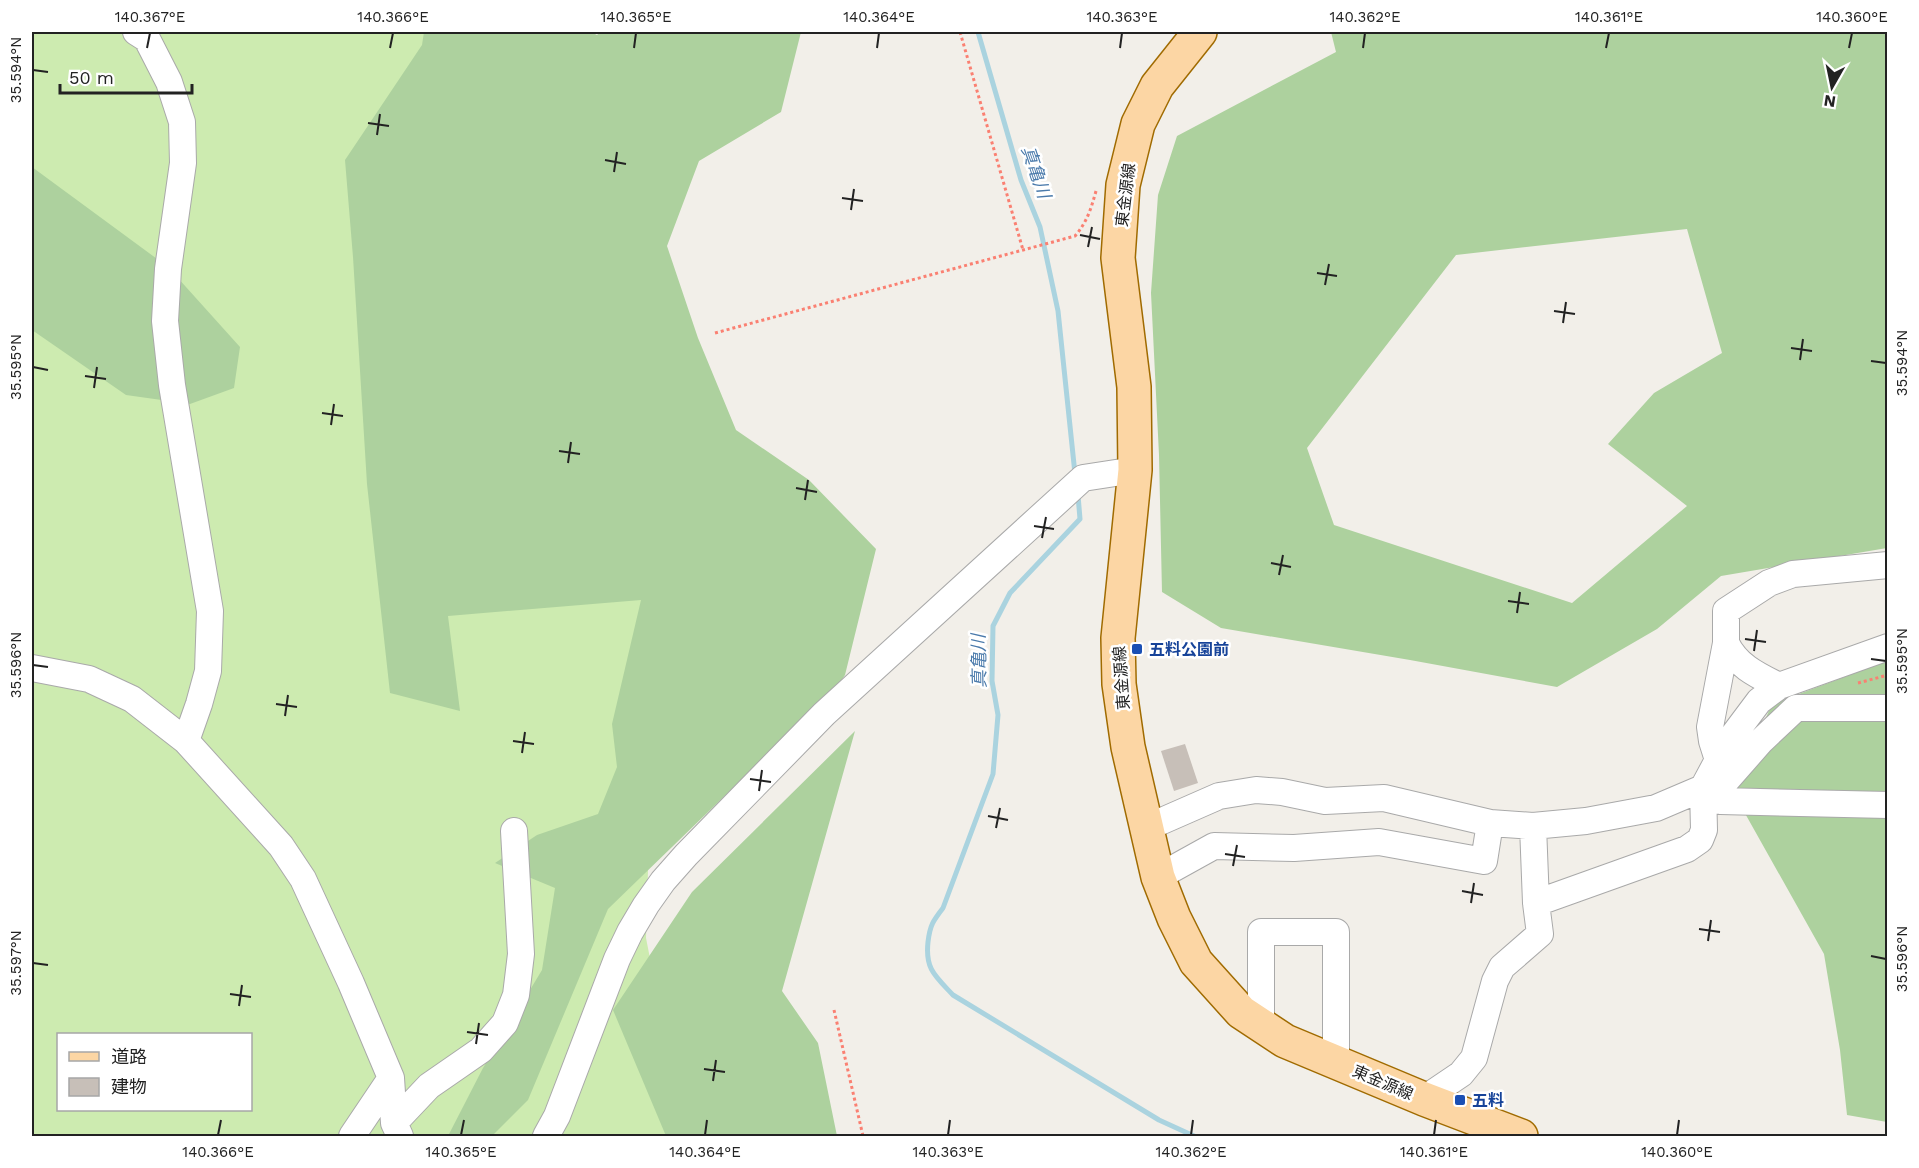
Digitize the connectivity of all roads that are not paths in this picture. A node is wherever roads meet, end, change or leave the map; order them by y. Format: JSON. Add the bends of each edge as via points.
{"nodes":[{"id":1,"x":136,"y":32,"type":"edge"},
{"id":2,"x":1200,"y":32,"type":"edge"},
{"id":3,"x":1135,"y":470,"type":"junction"},
{"id":4,"x":1887,"y":565,"type":"edge"},
{"id":5,"x":1726,"y":643,"type":"junction"},
{"id":6,"x":1887,"y":647,"type":"edge"},
{"id":7,"x":32,"y":668,"type":"edge"},
{"id":8,"x":1779,"y":686,"type":"junction"},
{"id":9,"x":1887,"y":708,"type":"edge"},
{"id":10,"x":186,"y":741,"type":"junction"},
{"id":11,"x":1718,"y":760,"type":"junction"},
{"id":12,"x":1703,"y":788,"type":"junction"},
{"id":13,"x":1887,"y":805,"type":"edge"},
{"id":14,"x":1144,"y":823,"type":"junction"},
{"id":15,"x":1490,"y":823,"type":"junction"},
{"id":16,"x":1533,"y":825,"type":"junction"},
{"id":17,"x":514,"y":831,"type":"dead end"},
{"id":18,"x":1158,"y":877,"type":"junction"},
{"id":19,"x":1536,"y":903,"type":"junction"},
{"id":20,"x":1262,"y":1025,"type":"junction"},
{"id":21,"x":1336,"y":1062,"type":"junction"},
{"id":22,"x":391,"y":1078,"type":"junction"},
{"id":23,"x":1424,"y":1099,"type":"junction"},
{"id":24,"x":397,"y":1130,"type":"edge"},
{"id":25,"x":352,"y":1137,"type":"edge"},
{"id":26,"x":546,"y":1137,"type":"edge"},
{"id":27,"x":1521,"y":1137,"type":"edge"}],
"edges":[{"from":1,"to":10,"type":"street","via":[[147,39],[169,82],[182,122],[183,163],[168,268],[165,321],[210,611],[208,671]]},
{"from":2,"to":3,"type":"main road","name":"東金源線","via":[[1157,86],[1138,123],[1123,185],[1119,258],[1134,387]]},
{"from":3,"to":14,"type":"main road","name":"東金源線","via":[[1118,638],[1119,684]]},
{"from":3,"to":26,"type":"street","via":[[1083,478],[824,714],[686,855],[630,932]]},
{"from":4,"to":5,"type":"street","via":[[1793,574],[1769,583],[1726,611]]},
{"from":5,"to":8,"type":"street","via":[[1731,654],[1750,672]]},
{"from":5,"to":11,"type":"street","via":[[1710,727]]},
{"from":6,"to":8,"type":"street"},
{"from":7,"to":10,"type":"street","via":[[89,679],[132,699]]},
{"from":8,"to":11,"type":"street","via":[[1759,701]]},
{"from":9,"to":12,"type":"street","via":[[1796,708],[1725,782]]},
{"from":10,"to":22,"type":"street","via":[[281,846],[303,879]]},
{"from":11,"to":12,"type":"street"},
{"from":12,"to":13,"type":"street","via":[[1720,801]]},
{"from":12,"to":16,"type":"street","via":[[1656,808],[1587,822]]},
{"from":12,"to":19,"type":"street","via":[[1704,830],[1700,840],[1687,849]]},
{"from":14,"to":15,"type":"street","via":[[1162,821],[1219,796],[1256,790],[1325,801],[1384,798]]},
{"from":14,"to":18,"type":"main road","name":"東金源線"},
{"from":15,"to":16,"type":"street"},
{"from":15,"to":18,"type":"street","via":[[1484,861],[1379,842],[1294,848],[1214,846]]},
{"from":16,"to":19,"type":"street"},
{"from":17,"to":24,"type":"street","via":[[521,954],[516,995],[505,1023],[481,1050],[429,1086]]},
{"from":18,"to":20,"type":"main road","name":"東金源線","via":[[1196,962],[1241,1012]]},
{"from":19,"to":23,"type":"street","via":[[1540,934],[1502,967],[1474,1058],[1461,1074]]},
{"from":20,"to":21,"type":"main road","name":"東金源線","via":[[1285,1041]]},
{"from":20,"to":21,"type":"street","via":[[1261,932],[1336,932]]},
{"from":21,"to":23,"type":"main road","name":"東金源線"},
{"from":22,"to":24,"type":"street"},
{"from":22,"to":25,"type":"street"},
{"from":23,"to":27,"type":"main road","name":"東金源線"}]}
